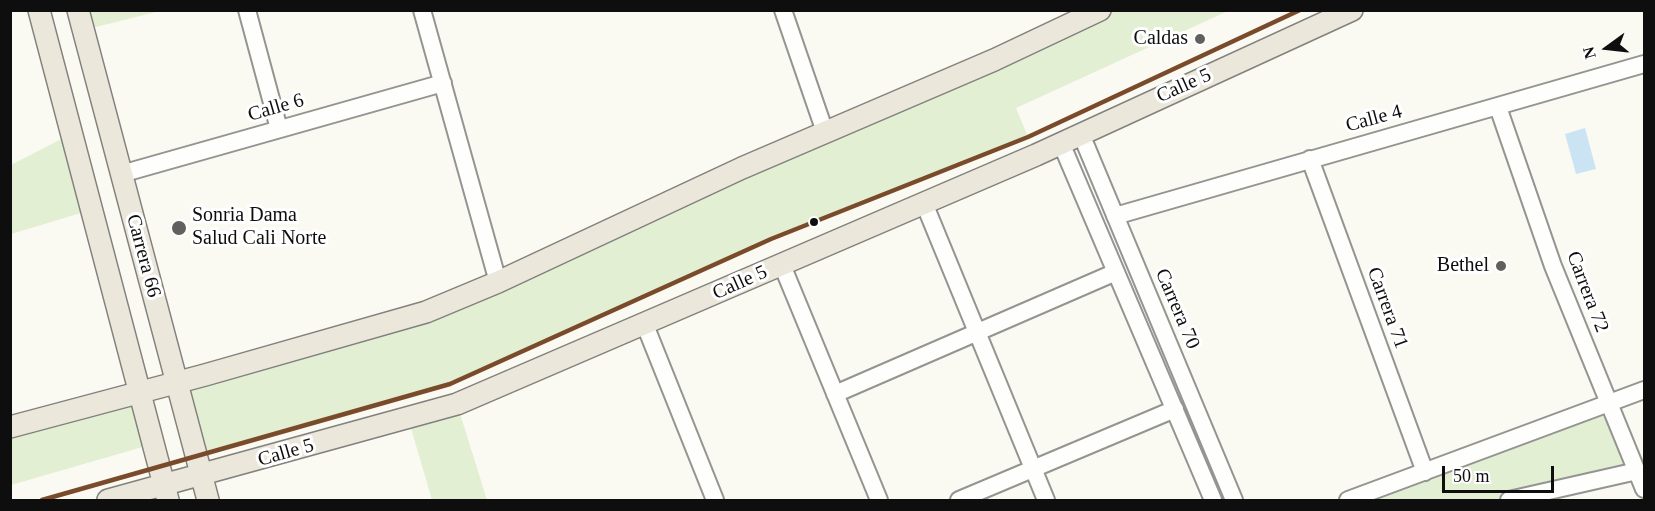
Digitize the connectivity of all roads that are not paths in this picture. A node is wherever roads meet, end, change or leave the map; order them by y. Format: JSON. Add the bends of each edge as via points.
{"nodes":[{"id":1,"x":39,"y":10,"type":"edge"},
{"id":2,"x":78,"y":10,"type":"edge"},
{"id":3,"x":247,"y":10,"type":"edge"},
{"id":4,"x":422,"y":10,"type":"edge"},
{"id":5,"x":783,"y":10,"type":"edge"},
{"id":6,"x":1100,"y":10,"type":"edge"},
{"id":7,"x":1352,"y":10,"type":"edge"},
{"id":8,"x":1644,"y":64,"type":"edge"},
{"id":9,"x":443,"y":83,"type":"junction"},
{"id":10,"x":1498,"y":106,"type":"junction"},
{"id":11,"x":279,"y":129,"type":"junction"},
{"id":12,"x":825,"y":132,"type":"junction"},
{"id":13,"x":1081,"y":134,"type":"junction"},
{"id":14,"x":1061,"y":143,"type":"junction"},
{"id":15,"x":1310,"y":159,"type":"junction"},
{"id":16,"x":121,"y":174,"type":"junction"},
{"id":17,"x":924,"y":203,"type":"junction"},
{"id":18,"x":1114,"y":216,"type":"junction"},
{"id":19,"x":782,"y":265,"type":"junction"},
{"id":20,"x":1116,"y":272,"type":"junction"},
{"id":21,"x":498,"y":282,"type":"junction"},
{"id":22,"x":645,"y":325,"type":"junction"},
{"id":23,"x":977,"y":331,"type":"junction"},
{"id":24,"x":177,"y":383,"type":"junction"},
{"id":25,"x":1644,"y":390,"type":"edge"},
{"id":26,"x":139,"y":393,"type":"junction"},
{"id":27,"x":835,"y":394,"type":"junction"},
{"id":28,"x":1609,"y":404,"type":"junction"},
{"id":29,"x":1175,"y":409,"type":"junction"},
{"id":30,"x":10,"y":427,"type":"edge"},
{"id":31,"x":1034,"y":469,"type":"junction"},
{"id":32,"x":1637,"y":471,"type":"junction"},
{"id":33,"x":1425,"y":472,"type":"junction"},
{"id":34,"x":201,"y":476,"type":"junction"},
{"id":35,"x":1644,"y":489,"type":"edge"},
{"id":36,"x":166,"y":493,"type":"edge"},
{"id":37,"x":712,"y":499,"type":"edge"},
{"id":38,"x":108,"y":501,"type":"edge"},
{"id":39,"x":208,"y":501,"type":"edge"},
{"id":40,"x":879,"y":501,"type":"edge"},
{"id":41,"x":959,"y":501,"type":"edge"},
{"id":42,"x":1046,"y":501,"type":"edge"},
{"id":43,"x":1213,"y":501,"type":"edge"},
{"id":44,"x":1234,"y":501,"type":"edge"},
{"id":45,"x":1348,"y":501,"type":"edge"},
{"id":46,"x":1509,"y":501,"type":"edge"}],
"edges":[{"from":1,"to":26,"type":"main road","name":"Carrera 66"},
{"from":2,"to":16,"type":"main road","name":"Carrera 66"},
{"from":3,"to":11,"type":"street"},
{"from":4,"to":9,"type":"street"},
{"from":5,"to":12,"type":"street"},
{"from":6,"to":12,"type":"main road"},
{"from":7,"to":13,"type":"main road","name":"Calle 5"},
{"from":8,"to":10,"type":"street","name":"Calle 4"},
{"from":9,"to":11,"type":"street","name":"Calle 6"},
{"from":9,"to":21,"type":"street"},
{"from":10,"to":15,"type":"street","name":"Calle 4"},
{"from":10,"to":28,"type":"street","name":"Carrera 72","via":[[1553,266]]},
{"from":11,"to":16,"type":"street","name":"Calle 6"},
{"from":12,"to":21,"type":"main road"},
{"from":13,"to":14,"type":"main road","name":"Calle 5"},
{"from":13,"to":18,"type":"street","name":"Carrera 70"},
{"from":14,"to":17,"type":"main road","name":"Calle 5"},
{"from":14,"to":20,"type":"street"},
{"from":15,"to":18,"type":"street","name":"Calle 4"},
{"from":15,"to":33,"type":"street","name":"Carrera 71"},
{"from":16,"to":24,"type":"main road","name":"Carrera 66"},
{"from":17,"to":19,"type":"main road","name":"Calle 5"},
{"from":17,"to":23,"type":"street"},
{"from":18,"to":44,"type":"street","name":"Carrera 70"},
{"from":19,"to":22,"type":"main road","name":"Calle 5"},
{"from":19,"to":27,"type":"street"},
{"from":20,"to":23,"type":"street"},
{"from":20,"to":29,"type":"street"},
{"from":21,"to":24,"type":"main road","via":[[426,312]]},
{"from":22,"to":34,"type":"main road","name":"Calle 5","via":[[456,404]]},
{"from":22,"to":37,"type":"street"},
{"from":23,"to":27,"type":"street"},
{"from":23,"to":31,"type":"street"},
{"from":24,"to":26,"type":"main road"},
{"from":24,"to":34,"type":"main road","name":"Carrera 66"},
{"from":25,"to":28,"type":"street"},
{"from":26,"to":30,"type":"main road"},
{"from":26,"to":36,"type":"main road","name":"Carrera 66"},
{"from":27,"to":40,"type":"street"},
{"from":28,"to":32,"type":"street","name":"Carrera 72"},
{"from":28,"to":33,"type":"street"},
{"from":29,"to":31,"type":"street"},
{"from":29,"to":43,"type":"street"},
{"from":31,"to":41,"type":"street"},
{"from":31,"to":42,"type":"street"},
{"from":32,"to":35,"type":"street","name":"Carrera 72"},
{"from":32,"to":46,"type":"street"},
{"from":33,"to":45,"type":"street"},
{"from":34,"to":36,"type":"main road","name":"Calle 5"},
{"from":34,"to":39,"type":"main road","name":"Carrera 66"},
{"from":36,"to":38,"type":"main road","name":"Calle 5"}]}
